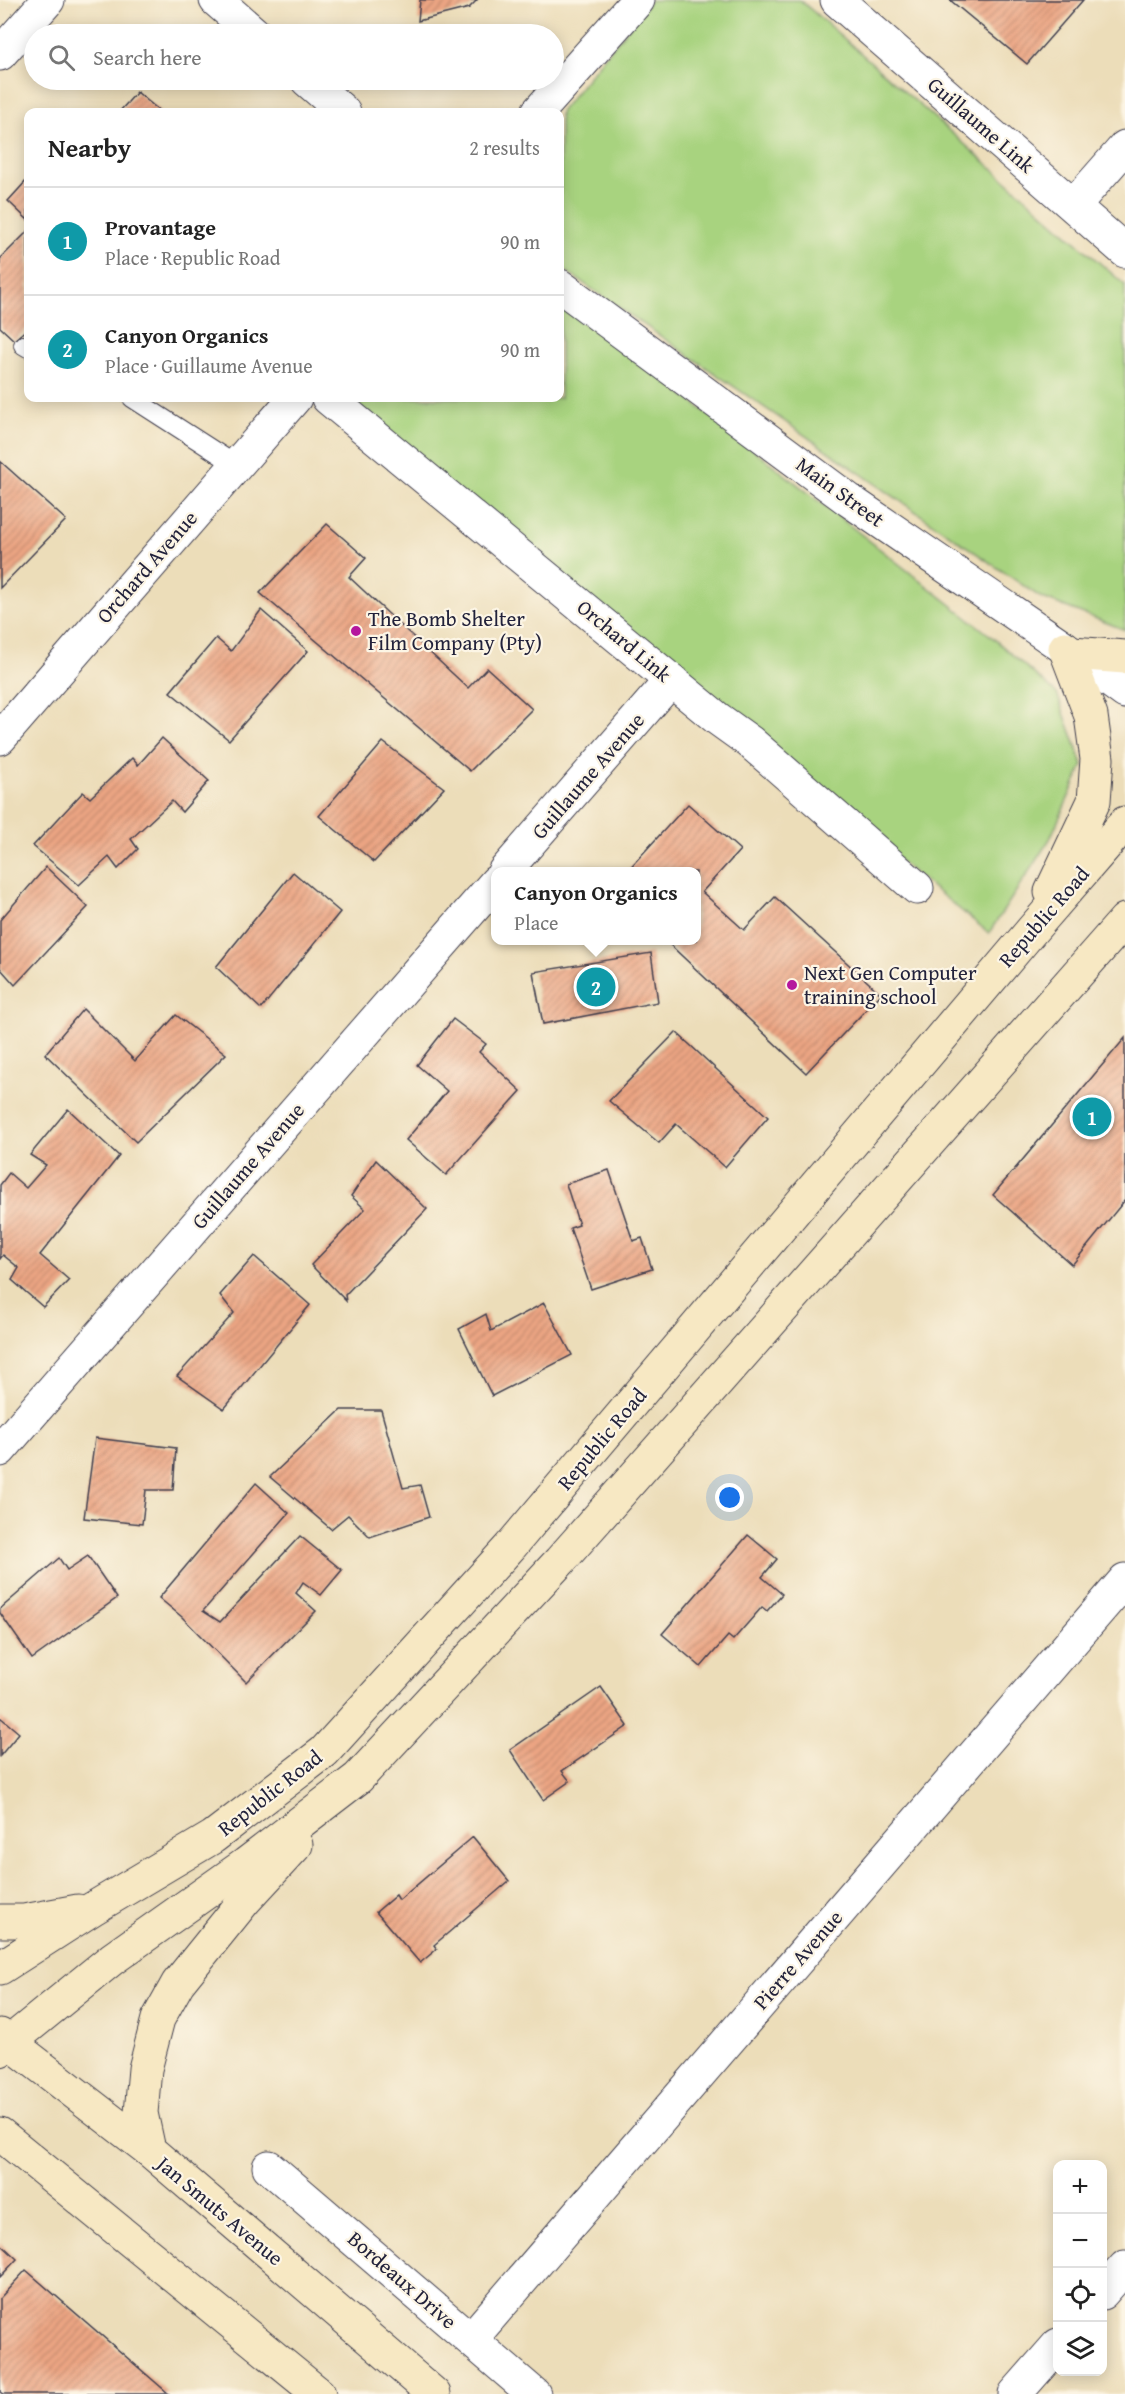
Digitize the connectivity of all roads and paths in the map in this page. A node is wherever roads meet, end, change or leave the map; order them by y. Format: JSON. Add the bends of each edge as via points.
{"nodes":[{"id":1,"x":48,"y":0,"type":"edge"},
{"id":2,"x":216,"y":0,"type":"edge"},
{"id":3,"x":638,"y":0,"type":"edge"},
{"id":4,"x":837,"y":0,"type":"edge"},
{"id":5,"x":27,"y":24,"type":"edge"},
{"id":6,"x":244,"y":24,"type":"edge"},
{"id":7,"x":24,"y":27,"type":"edge"},
{"id":8,"x":0,"y":54,"type":"edge"},
{"id":9,"x":564,"y":83,"type":"edge"},
{"id":10,"x":319,"y":90,"type":"edge"},
{"id":11,"x":558,"y":90,"type":"edge"},
{"id":12,"x":339,"y":108,"type":"edge"},
{"id":13,"x":542,"y":108,"type":"edge"},
{"id":14,"x":1125,"y":147,"type":"edge"},
{"id":15,"x":1074,"y":206,"type":"junction"},
{"id":16,"x":1125,"y":251,"type":"edge"},
{"id":17,"x":564,"y":289,"type":"edge"},
{"id":18,"x":138,"y":402,"type":"edge"},
{"id":19,"x":291,"y":402,"type":"edge"},
{"id":20,"x":333,"y":402,"type":"edge"},
{"id":21,"x":236,"y":465,"type":"junction"},
{"id":22,"x":1068,"y":650,"type":"junction"},
{"id":23,"x":1125,"y":657,"type":"edge"},
{"id":24,"x":671,"y":680,"type":"junction"},
{"id":25,"x":1125,"y":692,"type":"edge"},
{"id":26,"x":0,"y":738,"type":"edge"},
{"id":27,"x":1125,"y":823,"type":"edge"},
{"id":28,"x":508,"y":867,"type":"edge"},
{"id":29,"x":491,"y":887,"type":"edge"},
{"id":30,"x":917,"y":888,"type":"dead end"},
{"id":31,"x":1125,"y":920,"type":"edge"},
{"id":32,"x":1033,"y":929,"type":"junction"},
{"id":33,"x":1125,"y":941,"type":"edge"},
{"id":34,"x":1071,"y":981,"type":"junction"},
{"id":35,"x":0,"y":1449,"type":"edge"},
{"id":36,"x":1125,"y":1580,"type":"edge"},
{"id":37,"x":358,"y":1778,"type":"junction"},
{"id":38,"x":92,"y":1909,"type":"junction"},
{"id":39,"x":0,"y":1922,"type":"edge"},
{"id":40,"x":0,"y":1968,"type":"edge"},
{"id":41,"x":3,"y":2042,"type":"edge"},
{"id":42,"x":0,"y":2134,"type":"edge"},
{"id":43,"x":149,"y":2150,"type":"junction"},
{"id":44,"x":269,"y":2167,"type":"dead end"},
{"id":45,"x":1125,"y":2267,"type":"edge"},
{"id":46,"x":1107,"y":2287,"type":"edge"},
{"id":47,"x":471,"y":2339,"type":"junction"},
{"id":48,"x":1053,"y":2351,"type":"edge"},
{"id":49,"x":275,"y":2356,"type":"junction"},
{"id":50,"x":297,"y":2394,"type":"edge"},
{"id":51,"x":320,"y":2394,"type":"edge"},
{"id":52,"x":434,"y":2394,"type":"edge"},
{"id":53,"x":534,"y":2394,"type":"edge"},
{"id":54,"x":1015,"y":2394,"type":"edge"}],
"edges":[{"from":1,"to":5,"type":"street"},
{"from":2,"to":6,"type":"street"},
{"from":3,"to":9,"type":"street"},
{"from":4,"to":15,"type":"street","name":"Guillaume Link"},
{"from":7,"to":8,"type":"street"},
{"from":10,"to":12,"type":"street"},
{"from":11,"to":13,"type":"street"},
{"from":14,"to":15,"type":"street"},
{"from":15,"to":16,"type":"street","name":"Guillaume Link"},
{"from":17,"to":22,"type":"street","name":"Main Street","via":[[849,500]]},
{"from":18,"to":21,"type":"lane"},
{"from":19,"to":21,"type":"street","name":"Orchard Avenue"},
{"from":20,"to":24,"type":"street","name":"Orchard Link"},
{"from":21,"to":26,"type":"street","name":"Orchard Avenue"},
{"from":22,"to":23,"type":"main road"},
{"from":22,"to":25,"type":"street","name":"Main Street"},
{"from":22,"to":32,"type":"main road","via":[[1091,716],[1097,759],[1094,801]]},
{"from":24,"to":28,"type":"street","name":"Guillaume Avenue"},
{"from":24,"to":30,"type":"street","name":"Orchard Link","via":[[750,742]]},
{"from":27,"to":32,"type":"main road","name":"Republic Road"},
{"from":29,"to":35,"type":"street","name":"Guillaume Avenue"},
{"from":31,"to":34,"type":"main road","name":"Republic Road"},
{"from":32,"to":38,"type":"main road","name":"Republic Road","via":[[510,1547],[324,1752],[213,1837]]},
{"from":33,"to":34,"type":"main road"},
{"from":34,"to":37,"type":"main road","name":"Republic Road","via":[[560,1561]]},
{"from":36,"to":47,"type":"street","name":"Pierre Avenue"},
{"from":37,"to":41,"type":"main road","name":"Republic Road"},
{"from":37,"to":43,"type":"main road","via":[[245,1900],[178,1983],[158,2019],[145,2069],[141,2113]]},
{"from":38,"to":39,"type":"main road"},
{"from":38,"to":40,"type":"main road","name":"Republic Road"},
{"from":41,"to":43,"type":"main road","name":"Jan Smuts Avenue"},
{"from":42,"to":49,"type":"main road"},
{"from":43,"to":52,"type":"main road","name":"Jan Smuts Avenue"},
{"from":44,"to":47,"type":"street","name":"Bordeaux Drive"},
{"from":45,"to":46,"type":"street"},
{"from":47,"to":53,"type":"street","name":"Bordeaux Drive"},
{"from":48,"to":54,"type":"street"},
{"from":49,"to":50,"type":"street"},
{"from":49,"to":51,"type":"main road"}]}
